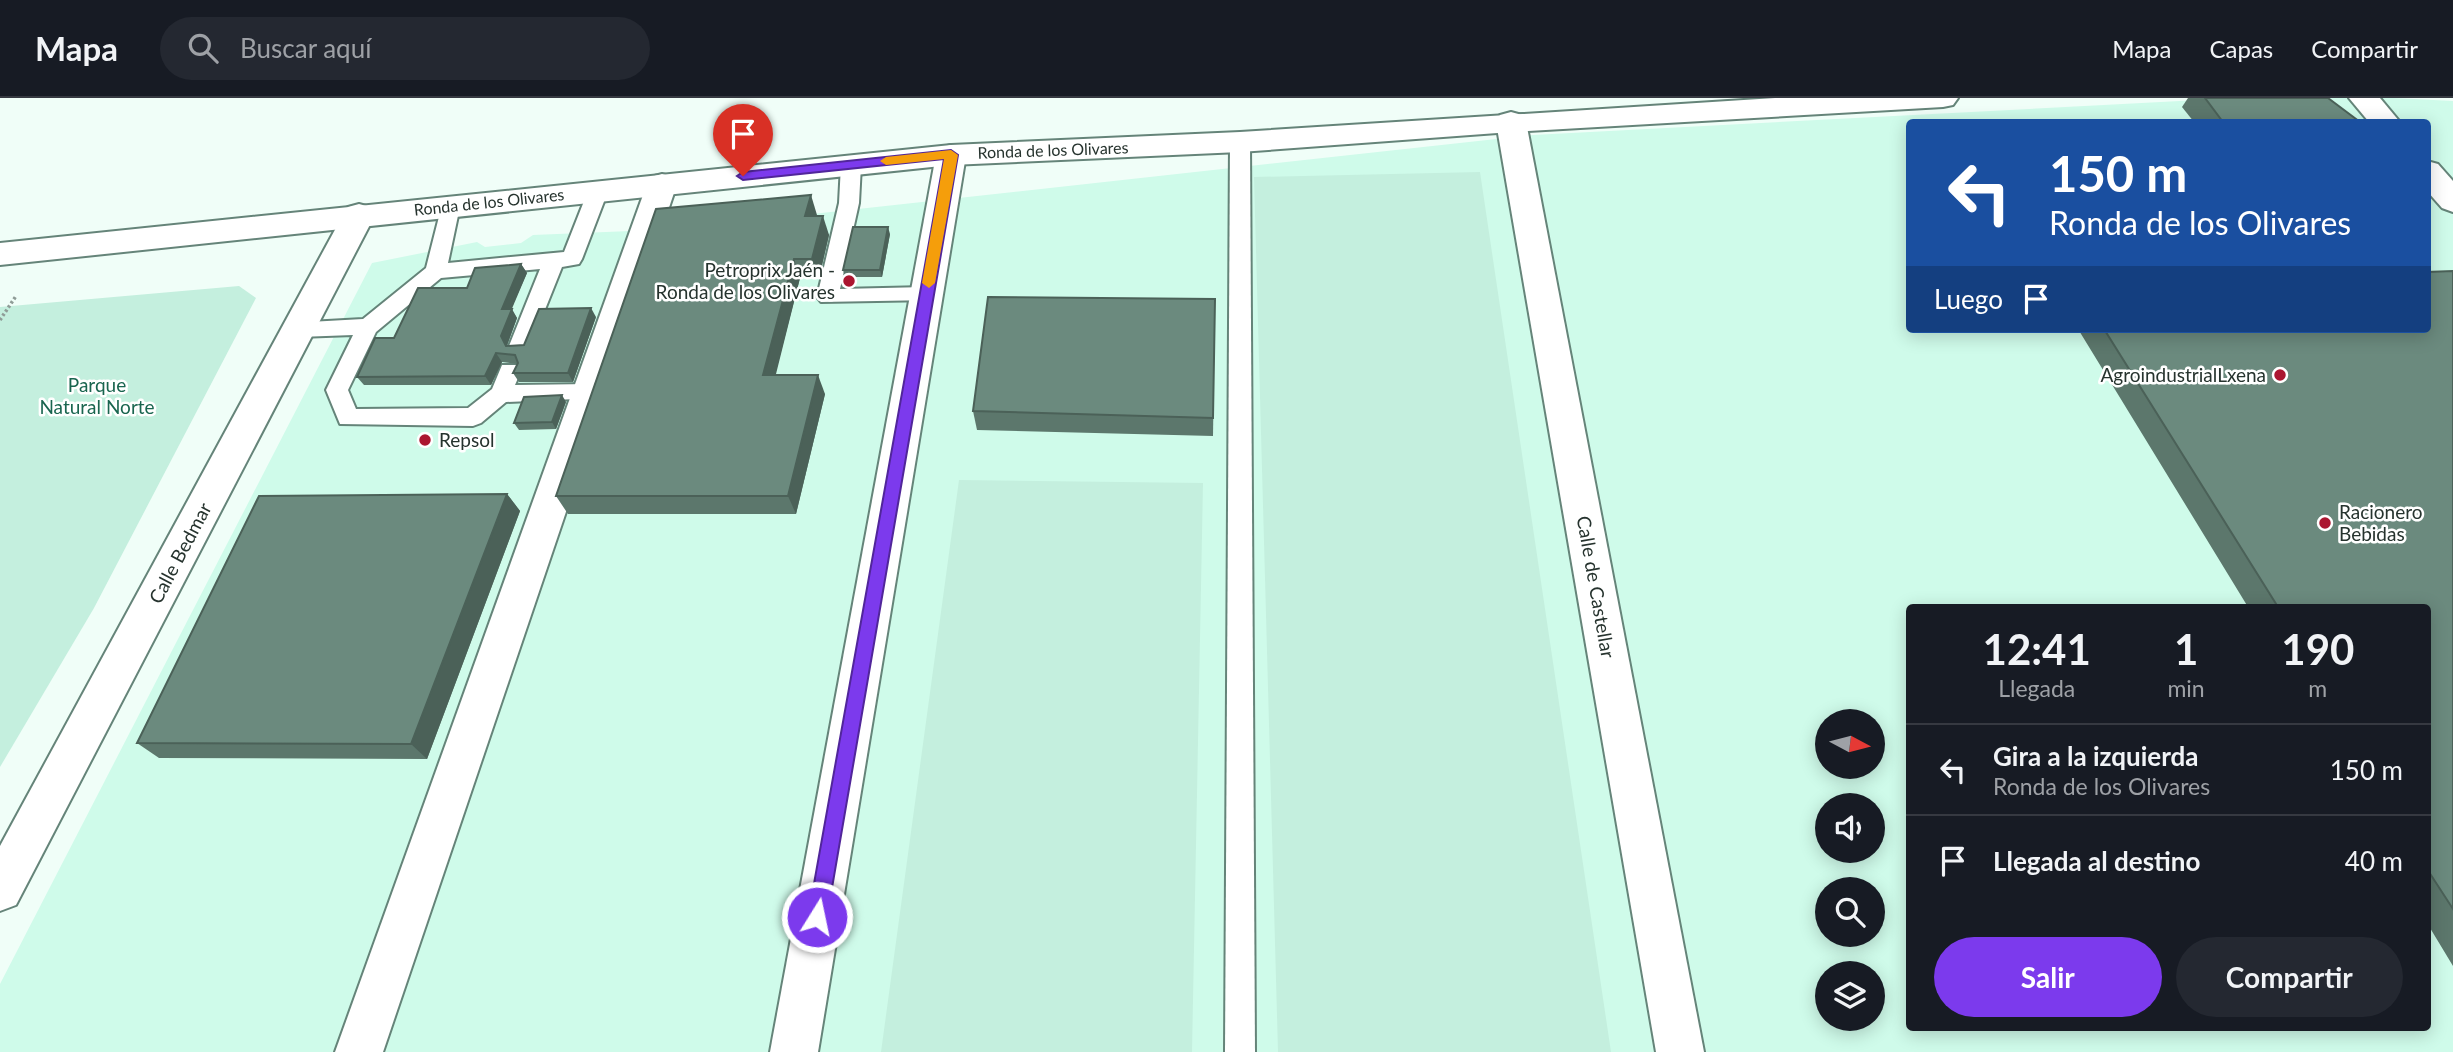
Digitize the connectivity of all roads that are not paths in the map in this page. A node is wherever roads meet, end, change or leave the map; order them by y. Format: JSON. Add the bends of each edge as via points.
{"nodes":[{"id":1,"x":1942,"y":98,"type":"edge"},
{"id":2,"x":2364,"y":98,"type":"edge"},
{"id":3,"x":2382,"y":119,"type":"edge"},
{"id":4,"x":1511,"y":122,"type":"junction"},
{"id":5,"x":1240,"y":142,"type":"junction"},
{"id":6,"x":951,"y":155,"type":"junction"},
{"id":7,"x":851,"y":165,"type":"junction"},
{"id":8,"x":2431,"y":176,"type":"edge"},
{"id":9,"x":662,"y":184,"type":"junction"},
{"id":10,"x":598,"y":191,"type":"junction"},
{"id":11,"x":2453,"y":201,"type":"edge"},
{"id":12,"x":450,"y":206,"type":"junction"},
{"id":13,"x":359,"y":215,"type":"junction"},
{"id":14,"x":0,"y":254,"type":"edge"},
{"id":15,"x":554,"y":261,"type":"junction"},
{"id":16,"x":436,"y":271,"type":"junction"},
{"id":17,"x":926,"y":295,"type":"junction"},
{"id":18,"x":368,"y":327,"type":"junction"},
{"id":19,"x":299,"y":329,"type":"junction"},
{"id":20,"x":520,"y":346,"type":"edge"},
{"id":21,"x":510,"y":371,"type":"edge"},
{"id":22,"x":591,"y":392,"type":"junction"},
{"id":23,"x":501,"y":394,"type":"junction"},
{"id":24,"x":0,"y":890,"type":"edge"},
{"id":25,"x":359,"y":1052,"type":"edge"},
{"id":26,"x":794,"y":1052,"type":"edge"},
{"id":27,"x":1240,"y":1052,"type":"edge"},
{"id":28,"x":1680,"y":1052,"type":"edge"}],
"edges":[{"from":1,"to":4,"type":"street","name":"Ronda de los Olivares"},
{"from":2,"to":3,"type":"street"},
{"from":4,"to":5,"type":"street","name":"Ronda de los Olivares"},
{"from":4,"to":28,"type":"street","name":"Calle de Castellar"},
{"from":5,"to":6,"type":"street","name":"Ronda de los Olivares"},
{"from":5,"to":27,"type":"lane"},
{"from":6,"to":7,"type":"street","name":"Ronda de los Olivares"},
{"from":6,"to":17,"type":"street"},
{"from":7,"to":9,"type":"street","name":"Ronda de los Olivares"},
{"from":7,"to":17,"type":"lane","via":[[849,203],[828,296]]},
{"from":8,"to":11,"type":"street"},
{"from":9,"to":10,"type":"street","name":"Ronda de los Olivares"},
{"from":9,"to":22,"type":"street"},
{"from":10,"to":12,"type":"street","name":"Ronda de los Olivares"},
{"from":10,"to":15,"type":"lane","via":[[572,259]]},
{"from":12,"to":13,"type":"street","name":"Ronda de los Olivares"},
{"from":12,"to":16,"type":"lane"},
{"from":13,"to":14,"type":"street","name":"Ronda de los Olivares"},
{"from":13,"to":19,"type":"street","name":"Calle Bedmar"},
{"from":15,"to":16,"type":"lane"},
{"from":15,"to":20,"type":"lane"},
{"from":16,"to":18,"type":"lane"},
{"from":17,"to":26,"type":"street"},
{"from":18,"to":19,"type":"lane"},
{"from":18,"to":23,"type":"lane","via":[[337,390],[348,418],[473,416]]},
{"from":19,"to":24,"type":"street","name":"Calle Bedmar"},
{"from":21,"to":23,"type":"lane"},
{"from":22,"to":23,"type":"lane"},
{"from":22,"to":25,"type":"street"}]}
